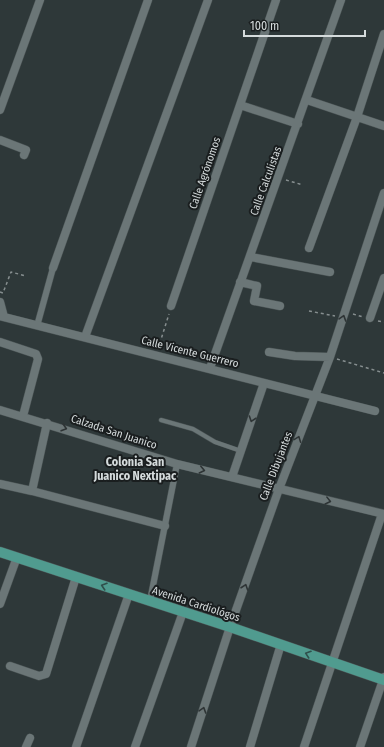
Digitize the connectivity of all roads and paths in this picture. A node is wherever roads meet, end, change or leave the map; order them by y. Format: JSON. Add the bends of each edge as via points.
{"nodes":[{"id":1,"x":40,"y":0,"type":"edge"},
{"id":2,"x":148,"y":0,"type":"edge"},
{"id":3,"x":208,"y":0,"type":"edge"},
{"id":4,"x":276,"y":0,"type":"edge"},
{"id":5,"x":341,"y":0,"type":"edge"},
{"id":6,"x":384,"y":34,"type":"edge"},
{"id":7,"x":307,"y":100,"type":"junction"},
{"id":8,"x":240,"y":105,"type":"junction"},
{"id":9,"x":0,"y":110,"type":"edge"},
{"id":10,"x":357,"y":116,"type":"junction"},
{"id":11,"x":298,"y":124,"type":"junction"},
{"id":12,"x":384,"y":126,"type":"edge"},
{"id":13,"x":0,"y":140,"type":"edge"},
{"id":14,"x":24,"y":155,"type":"dead end"},
{"id":15,"x":278,"y":179,"type":"junction"},
{"id":16,"x":304,"y":184,"type":"dead end"},
{"id":17,"x":383,"y":197,"type":"edge"},
{"id":18,"x":309,"y":248,"type":"dead end"},
{"id":19,"x":250,"y":257,"type":"junction"},
{"id":20,"x":53,"y":268,"type":"joint"},
{"id":21,"x":330,"y":272,"type":"dead end"},
{"id":22,"x":26,"y":276,"type":"dead end"},
{"id":23,"x":384,"y":278,"type":"edge"},
{"id":24,"x":240,"y":282,"type":"junction"},
{"id":25,"x":0,"y":292,"type":"edge"},
{"id":26,"x":0,"y":302,"type":"edge"},
{"id":27,"x":171,"y":306,"type":"joint"},
{"id":28,"x":280,"y":306,"type":"dead end"},
{"id":29,"x":309,"y":311,"type":"dead end"},
{"id":30,"x":2,"y":316,"type":"edge"},
{"id":31,"x":334,"y":316,"type":"dead end"},
{"id":32,"x":370,"y":318,"type":"dead end"},
{"id":33,"x":37,"y":326,"type":"junction"},
{"id":34,"x":85,"y":337,"type":"junction"},
{"id":35,"x":0,"y":342,"type":"edge"},
{"id":36,"x":269,"y":352,"type":"dead end"},
{"id":37,"x":157,"y":354,"type":"junction"},
{"id":38,"x":330,"y":357,"type":"junction"},
{"id":39,"x":210,"y":368,"type":"junction"},
{"id":40,"x":384,"y":373,"type":"edge"},
{"id":41,"x":264,"y":382,"type":"junction"},
{"id":42,"x":315,"y":395,"type":"junction"},
{"id":43,"x":0,"y":410,"type":"edge"},
{"id":44,"x":375,"y":411,"type":"dead end"},
{"id":45,"x":24,"y":416,"type":"junction"},
{"id":46,"x":161,"y":420,"type":"dead end"},
{"id":47,"x":47,"y":423,"type":"junction"},
{"id":48,"x":241,"y":451,"type":"junction"},
{"id":49,"x":177,"y":464,"type":"junction"},
{"id":50,"x":232,"y":477,"type":"junction"},
{"id":51,"x":0,"y":484,"type":"edge"},
{"id":52,"x":279,"y":489,"type":"junction"},
{"id":53,"x":32,"y":491,"type":"junction"},
{"id":54,"x":383,"y":514,"type":"edge"},
{"id":55,"x":165,"y":526,"type":"junction"},
{"id":56,"x":0,"y":552,"type":"edge"},
{"id":57,"x":17,"y":557,"type":"junction"},
{"id":58,"x":76,"y":577,"type":"junction"},
{"id":59,"x":129,"y":594,"type":"junction"},
{"id":60,"x":150,"y":601,"type":"junction"},
{"id":61,"x":0,"y":604,"type":"edge"},
{"id":62,"x":183,"y":612,"type":"junction"},
{"id":63,"x":230,"y":627,"type":"junction"},
{"id":64,"x":281,"y":644,"type":"junction"},
{"id":65,"x":333,"y":662,"type":"junction"},
{"id":66,"x":10,"y":666,"type":"dead end"},
{"id":67,"x":384,"y":679,"type":"edge"},
{"id":68,"x":30,"y":738,"type":"dead end"},
{"id":69,"x":26,"y":747,"type":"edge"},
{"id":70,"x":76,"y":747,"type":"edge"},
{"id":71,"x":135,"y":747,"type":"edge"},
{"id":72,"x":191,"y":747,"type":"edge"},
{"id":73,"x":250,"y":747,"type":"edge"},
{"id":74,"x":304,"y":747,"type":"edge"},
{"id":75,"x":360,"y":747,"type":"edge"}],
"edges":[{"from":1,"to":9,"type":"street"},
{"from":2,"to":20,"type":"street"},
{"from":3,"to":34,"type":"street"},
{"from":4,"to":8,"type":"street","name":"Calle Agrónomos"},
{"from":5,"to":7,"type":"street","name":"Calle Calculistas"},
{"from":6,"to":10,"type":"street"},
{"from":7,"to":10,"type":"street"},
{"from":7,"to":11,"type":"street","name":"Calle Calculistas"},
{"from":8,"to":11,"type":"street"},
{"from":8,"to":27,"type":"street","name":"Calle Agrónomos"},
{"from":10,"to":12,"type":"street"},
{"from":10,"to":18,"type":"street"},
{"from":11,"to":15,"type":"street","name":"Calle Calculistas"},
{"from":13,"to":14,"type":"street","via":[[26,150]]},
{"from":15,"to":16,"type":"path"},
{"from":15,"to":19,"type":"street","name":"Calle Calculistas"},
{"from":38,"to":17,"type":"street","name":"Calle Dibujantes","one_way":true},
{"from":19,"to":21,"type":"street"},
{"from":19,"to":24,"type":"street","name":"Calle Calculistas"},
{"from":20,"to":33,"type":"street"},
{"from":22,"to":25,"type":"path","via":[[11,272],[3,293]]},
{"from":23,"to":32,"type":"street"},
{"from":24,"to":28,"type":"street","via":[[257,286],[254,301]]},
{"from":24,"to":39,"type":"street","name":"Calle Calculistas"},
{"from":26,"to":30,"type":"street"},
{"from":27,"to":37,"type":"path"},
{"from":29,"to":31,"type":"path"},
{"from":30,"to":33,"type":"street","name":"Calle Vicente Guerrero"},
{"from":33,"to":34,"type":"street","name":"Calle Vicente Guerrero"},
{"from":34,"to":37,"type":"street","name":"Calle Vicente Guerrero"},
{"from":35,"to":45,"type":"street","via":[[36,354],[38,360]]},
{"from":36,"to":38,"type":"street"},
{"from":37,"to":39,"type":"street","name":"Calle Vicente Guerrero"},
{"from":38,"to":40,"type":"path"},
{"from":38,"to":42,"type":"street","name":"Calle Dibujantes"},
{"from":39,"to":41,"type":"street","name":"Calle Vicente Guerrero"},
{"from":41,"to":42,"type":"street","name":"Calle Vicente Guerrero"},
{"from":41,"to":48,"type":"street","one_way":true},
{"from":42,"to":44,"type":"street","name":"Calle Vicente Guerrero"},
{"from":52,"to":42,"type":"street","name":"Calle Dibujantes","one_way":true},
{"from":43,"to":45,"type":"street","name":"Calzada San Juanico"},
{"from":45,"to":47,"type":"street","name":"Calzada San Juanico"},
{"from":46,"to":48,"type":"lane","via":[[193,429],[215,442]]},
{"from":47,"to":49,"type":"street","name":"Calzada San Juanico","one_way":true},
{"from":47,"to":53,"type":"street"},
{"from":48,"to":50,"type":"street"},
{"from":49,"to":50,"type":"street","name":"Calzada San Juanico","one_way":true},
{"from":49,"to":55,"type":"street"},
{"from":50,"to":52,"type":"street","name":"Calzada San Juanico"},
{"from":51,"to":53,"type":"street"},
{"from":52,"to":54,"type":"street","name":"Calzada San Juanico","one_way":true},
{"from":63,"to":52,"type":"street","name":"Calle Dibujantes","one_way":true},
{"from":53,"to":55,"type":"street"},
{"from":54,"to":65,"type":"street"},
{"from":55,"to":60,"type":"street"},
{"from":56,"to":57,"type":"main road","name":"Avenida Cardiológos"},
{"from":57,"to":58,"type":"main road","name":"Avenida Cardiológos"},
{"from":57,"to":61,"type":"street"},
{"from":59,"to":58,"type":"main road","name":"Avenida Cardiológos","one_way":true},
{"from":58,"to":66,"type":"street","via":[[46,674],[39,676]]},
{"from":59,"to":60,"type":"main road","name":"Avenida Cardiológos"},
{"from":59,"to":70,"type":"street"},
{"from":60,"to":62,"type":"main road","name":"Avenida Cardiológos"},
{"from":62,"to":63,"type":"main road","name":"Avenida Cardiológos"},
{"from":62,"to":71,"type":"street"},
{"from":63,"to":64,"type":"main road","name":"Avenida Cardiológos"},
{"from":72,"to":63,"type":"street","name":"Calle Dibujantes","one_way":true},
{"from":65,"to":64,"type":"main road","name":"Avenida Cardiológos","one_way":true},
{"from":64,"to":73,"type":"street"},
{"from":65,"to":67,"type":"main road","name":"Avenida Cardiológos"},
{"from":65,"to":74,"type":"street"},
{"from":67,"to":75,"type":"street"},
{"from":68,"to":69,"type":"street"}]}
